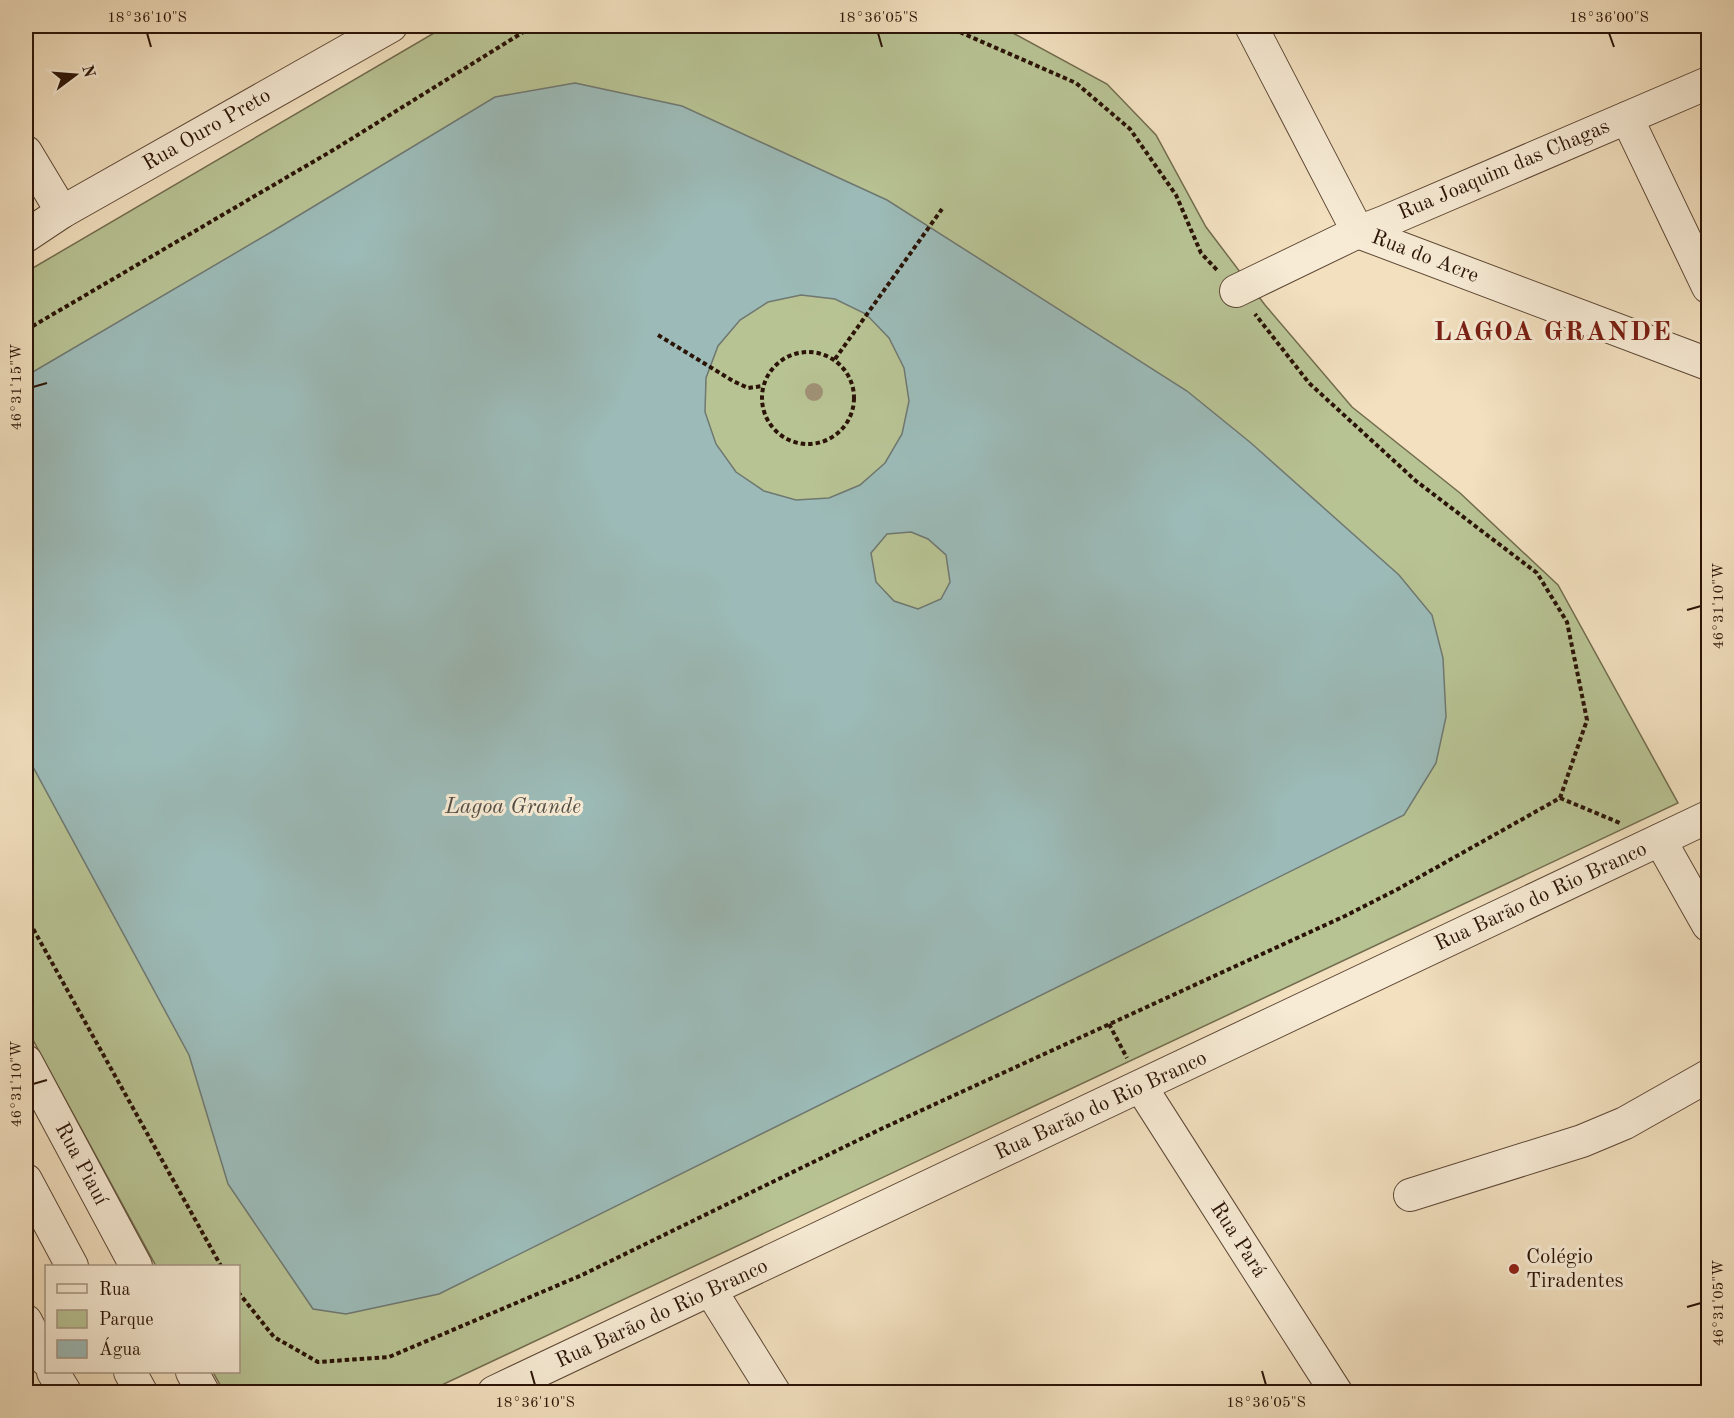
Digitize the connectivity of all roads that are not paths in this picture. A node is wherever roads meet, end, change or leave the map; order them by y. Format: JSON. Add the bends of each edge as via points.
{"nodes":[{"id":1,"x":391,"y":26,"type":"edge"},
{"id":2,"x":1251,"y":26,"type":"edge"},
{"id":3,"x":1708,"y":82,"type":"edge"},
{"id":4,"x":1627,"y":118,"type":"junction"},
{"id":5,"x":26,"y":152,"type":"edge"},
{"id":6,"x":62,"y":212,"type":"junction"},
{"id":7,"x":1358,"y":232,"type":"junction"},
{"id":8,"x":26,"y":236,"type":"edge"},
{"id":9,"x":1708,"y":287,"type":"edge"},
{"id":10,"x":1236,"y":291,"type":"road end"},
{"id":11,"x":1708,"y":364,"type":"edge"},
{"id":12,"x":1708,"y":818,"type":"edge"},
{"id":13,"x":1660,"y":840,"type":"junction"},
{"id":14,"x":1708,"y":925,"type":"edge"},
{"id":15,"x":26,"y":1061,"type":"edge"},
{"id":16,"x":1708,"y":1076,"type":"edge"},
{"id":17,"x":1141,"y":1087,"type":"junction"},
{"id":18,"x":26,"y":1180,"type":"edge"},
{"id":19,"x":1410,"y":1195,"type":"dead end"},
{"id":20,"x":71,"y":1265,"type":"edge"},
{"id":21,"x":135,"y":1265,"type":"edge"},
{"id":22,"x":711,"y":1291,"type":"junction"},
{"id":23,"x":26,"y":1321,"type":"edge"},
{"id":24,"x":45,"y":1357,"type":"edge"},
{"id":25,"x":54,"y":1373,"type":"edge"},
{"id":26,"x":131,"y":1373,"type":"edge"},
{"id":27,"x":193,"y":1373,"type":"edge"},
{"id":28,"x":65,"y":1392,"type":"edge"},
{"id":29,"x":141,"y":1392,"type":"edge"},
{"id":30,"x":203,"y":1392,"type":"edge"},
{"id":31,"x":494,"y":1392,"type":"edge"},
{"id":32,"x":774,"y":1392,"type":"edge"},
{"id":33,"x":1336,"y":1392,"type":"edge"}],
"edges":[{"from":1,"to":6,"type":"street","name":"Rua Ouro Preto"},
{"from":2,"to":7,"type":"street","name":"Rua do Acre"},
{"from":3,"to":4,"type":"street","name":"Rua Joaquim das Chagas"},
{"from":4,"to":7,"type":"street","name":"Rua Joaquim das Chagas"},
{"from":4,"to":9,"type":"street"},
{"from":5,"to":6,"type":"street"},
{"from":6,"to":8,"type":"street","name":"Rua Ouro Preto"},
{"from":7,"to":10,"type":"street","name":"Rua Joaquim das Chagas"},
{"from":7,"to":11,"type":"street","name":"Rua do Acre"},
{"from":12,"to":13,"type":"street","name":"Rua Barão do Rio Branco"},
{"from":13,"to":14,"type":"street"},
{"from":13,"to":17,"type":"street","name":"Rua Barão do Rio Branco"},
{"from":15,"to":21,"type":"street","name":"Rua Piauí"},
{"from":16,"to":19,"type":"street","via":[[1625,1123],[1582,1142]]},
{"from":17,"to":22,"type":"street","name":"Rua Barão do Rio Branco"},
{"from":17,"to":33,"type":"street","name":"Rua Pará"},
{"from":18,"to":20,"type":"street"},
{"from":22,"to":31,"type":"street","name":"Rua Barão do Rio Branco"},
{"from":22,"to":32,"type":"street"},
{"from":23,"to":24,"type":"street"},
{"from":25,"to":28,"type":"street"},
{"from":26,"to":29,"type":"street"},
{"from":27,"to":30,"type":"street"}]}
